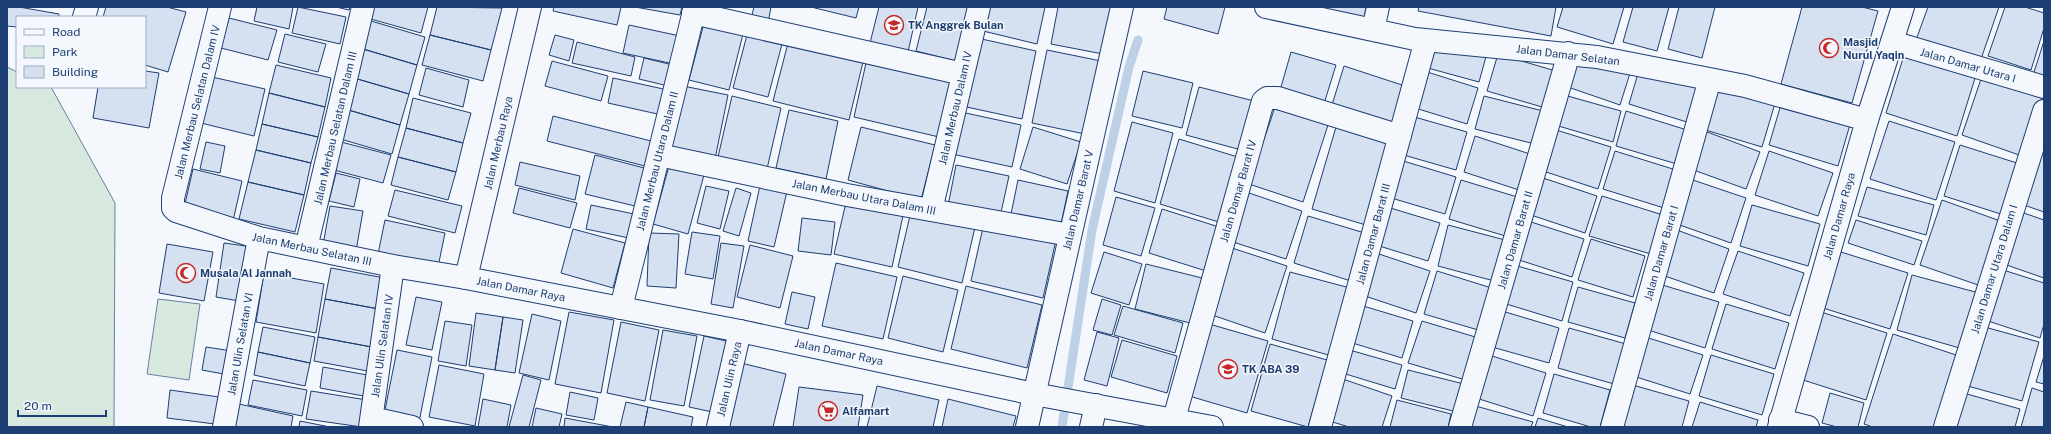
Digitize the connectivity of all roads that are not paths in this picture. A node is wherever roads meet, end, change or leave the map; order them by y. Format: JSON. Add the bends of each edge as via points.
{"nodes":[{"id":1,"x":220,"y":7,"type":"edge"},
{"id":2,"x":363,"y":7,"type":"edge"},
{"id":3,"x":530,"y":7,"type":"edge"},
{"id":4,"x":979,"y":7,"type":"edge"},
{"id":5,"x":1122,"y":7,"type":"edge"},
{"id":6,"x":1266,"y":7,"type":"edge"},
{"id":7,"x":1378,"y":7,"type":"edge"},
{"id":8,"x":1903,"y":7,"type":"edge"},
{"id":9,"x":694,"y":10,"type":"edge"},
{"id":10,"x":1373,"y":30,"type":"junction"},
{"id":11,"x":1426,"y":40,"type":"junction"},
{"id":12,"x":1892,"y":42,"type":"junction"},
{"id":13,"x":1568,"y":53,"type":"junction"},
{"id":14,"x":963,"y":74,"type":"junction"},
{"id":15,"x":1710,"y":79,"type":"junction"},
{"id":16,"x":2044,"y":87,"type":"edge"},
{"id":17,"x":2044,"y":111,"type":"edge"},
{"id":18,"x":1867,"y":120,"type":"junction"},
{"id":19,"x":1400,"y":136,"type":"junction"},
{"id":20,"x":659,"y":155,"type":"junction"},
{"id":21,"x":173,"y":198,"type":"joint"},
{"id":22,"x":931,"y":210,"type":"junction"},
{"id":23,"x":1070,"y":235,"type":"junction"},
{"id":24,"x":259,"y":238,"type":"junction"},
{"id":25,"x":306,"y":248,"type":"junction"},
{"id":26,"x":392,"y":266,"type":"junction"},
{"id":27,"x":466,"y":278,"type":"junction"},
{"id":28,"x":621,"y":308,"type":"junction"},
{"id":29,"x":740,"y":331,"type":"junction"},
{"id":30,"x":1034,"y":394,"type":"junction"},
{"id":31,"x":1077,"y":401,"type":"junction"},
{"id":32,"x":1174,"y":419,"type":"junction"},
{"id":33,"x":371,"y":423,"type":"edge"},
{"id":34,"x":1779,"y":423,"type":"edge"},
{"id":35,"x":224,"y":427,"type":"edge"},
{"id":36,"x":412,"y":427,"type":"edge"},
{"id":37,"x":718,"y":427,"type":"edge"},
{"id":38,"x":1027,"y":427,"type":"edge"},
{"id":39,"x":1091,"y":427,"type":"edge"},
{"id":40,"x":1212,"y":427,"type":"edge"},
{"id":41,"x":1320,"y":427,"type":"edge"},
{"id":42,"x":1460,"y":427,"type":"edge"},
{"id":43,"x":1612,"y":427,"type":"edge"},
{"id":44,"x":1808,"y":427,"type":"edge"},
{"id":45,"x":1945,"y":427,"type":"edge"}],
"edges":[{"from":1,"to":21,"type":"street","name":"Jalan Merbau Selatan Dalam IV"},
{"from":2,"to":25,"type":"street","name":"Jalan Merbau Selatan Dalam III"},
{"from":3,"to":27,"type":"street","name":"Jalan Merbau Raya"},
{"from":4,"to":14,"type":"street","name":"Jalan Merbau Dalam IV"},
{"from":5,"to":23,"type":"street","name":"Jalan Damar Barat V"},
{"from":6,"to":10,"type":"street","name":"Jalan Damar Selatan"},
{"from":7,"to":10,"type":"street"},
{"from":8,"to":12,"type":"street","name":"Jalan Damar Raya"},
{"from":9,"to":14,"type":"street","name":"Jalan Merbau Utara Dalam II"},
{"from":9,"to":20,"type":"street","name":"Jalan Merbau Utara Dalam II"},
{"from":10,"to":11,"type":"street","name":"Jalan Damar Selatan"},
{"from":11,"to":13,"type":"street","name":"Jalan Damar Selatan"},
{"from":11,"to":19,"type":"street","name":"Jalan Damar Barat III"},
{"from":12,"to":16,"type":"street","name":"Jalan Damar Utara I"},
{"from":12,"to":18,"type":"street","name":"Jalan Damar Raya"},
{"from":13,"to":15,"type":"street","name":"Jalan Damar Selatan"},
{"from":13,"to":42,"type":"street","name":"Jalan Damar Barat II"},
{"from":14,"to":22,"type":"street","name":"Jalan Merbau Dalam IV"},
{"from":15,"to":18,"type":"street","name":"Jalan Damar Selatan","via":[[1745,86]]},
{"from":15,"to":43,"type":"street","name":"Jalan Damar Barat I"},
{"from":17,"to":45,"type":"street","name":"Jalan Damar Utara Dalam I"},
{"from":18,"to":34,"type":"street","name":"Jalan Damar Raya"},
{"from":19,"to":32,"type":"street","name":"Jalan Damar Barat IV","via":[[1278,98],[1267,98],[1263,102]]},
{"from":19,"to":41,"type":"street","name":"Jalan Damar Barat III"},
{"from":20,"to":22,"type":"street","name":"Jalan Merbau Utara Dalam III"},
{"from":20,"to":28,"type":"street","name":"Jalan Merbau Utara Dalam II"},
{"from":21,"to":24,"type":"street","name":"Jalan Merbau Selatan III","via":[[173,208],[176,212]]},
{"from":22,"to":23,"type":"street","name":"Jalan Merbau Utara Dalam III"},
{"from":23,"to":30,"type":"street","name":"Jalan Damar Barat V"},
{"from":24,"to":25,"type":"street","name":"Jalan Merbau Selatan III"},
{"from":24,"to":35,"type":"street","name":"Jalan Ulin Selatan VI"},
{"from":25,"to":26,"type":"street","name":"Jalan Merbau Selatan III"},
{"from":26,"to":27,"type":"street","name":"Jalan Merbau Selatan III"},
{"from":26,"to":33,"type":"street","name":"Jalan Ulin Selatan IV"},
{"from":27,"to":28,"type":"street","name":"Jalan Damar Raya"},
{"from":28,"to":29,"type":"street","name":"Jalan Damar Raya"},
{"from":29,"to":30,"type":"street","name":"Jalan Damar Raya"},
{"from":29,"to":37,"type":"street","name":"Jalan Ulin Raya"},
{"from":30,"to":31,"type":"street","name":"Jalan Damar Raya"},
{"from":30,"to":38,"type":"street","name":"Jalan Damar Barat V"},
{"from":31,"to":32,"type":"street","name":"Jalan Damar Raya"},
{"from":31,"to":39,"type":"street"},
{"from":32,"to":40,"type":"street","name":"Jalan Damar Raya"},
{"from":33,"to":36,"type":"street"},
{"from":34,"to":44,"type":"street"}]}
